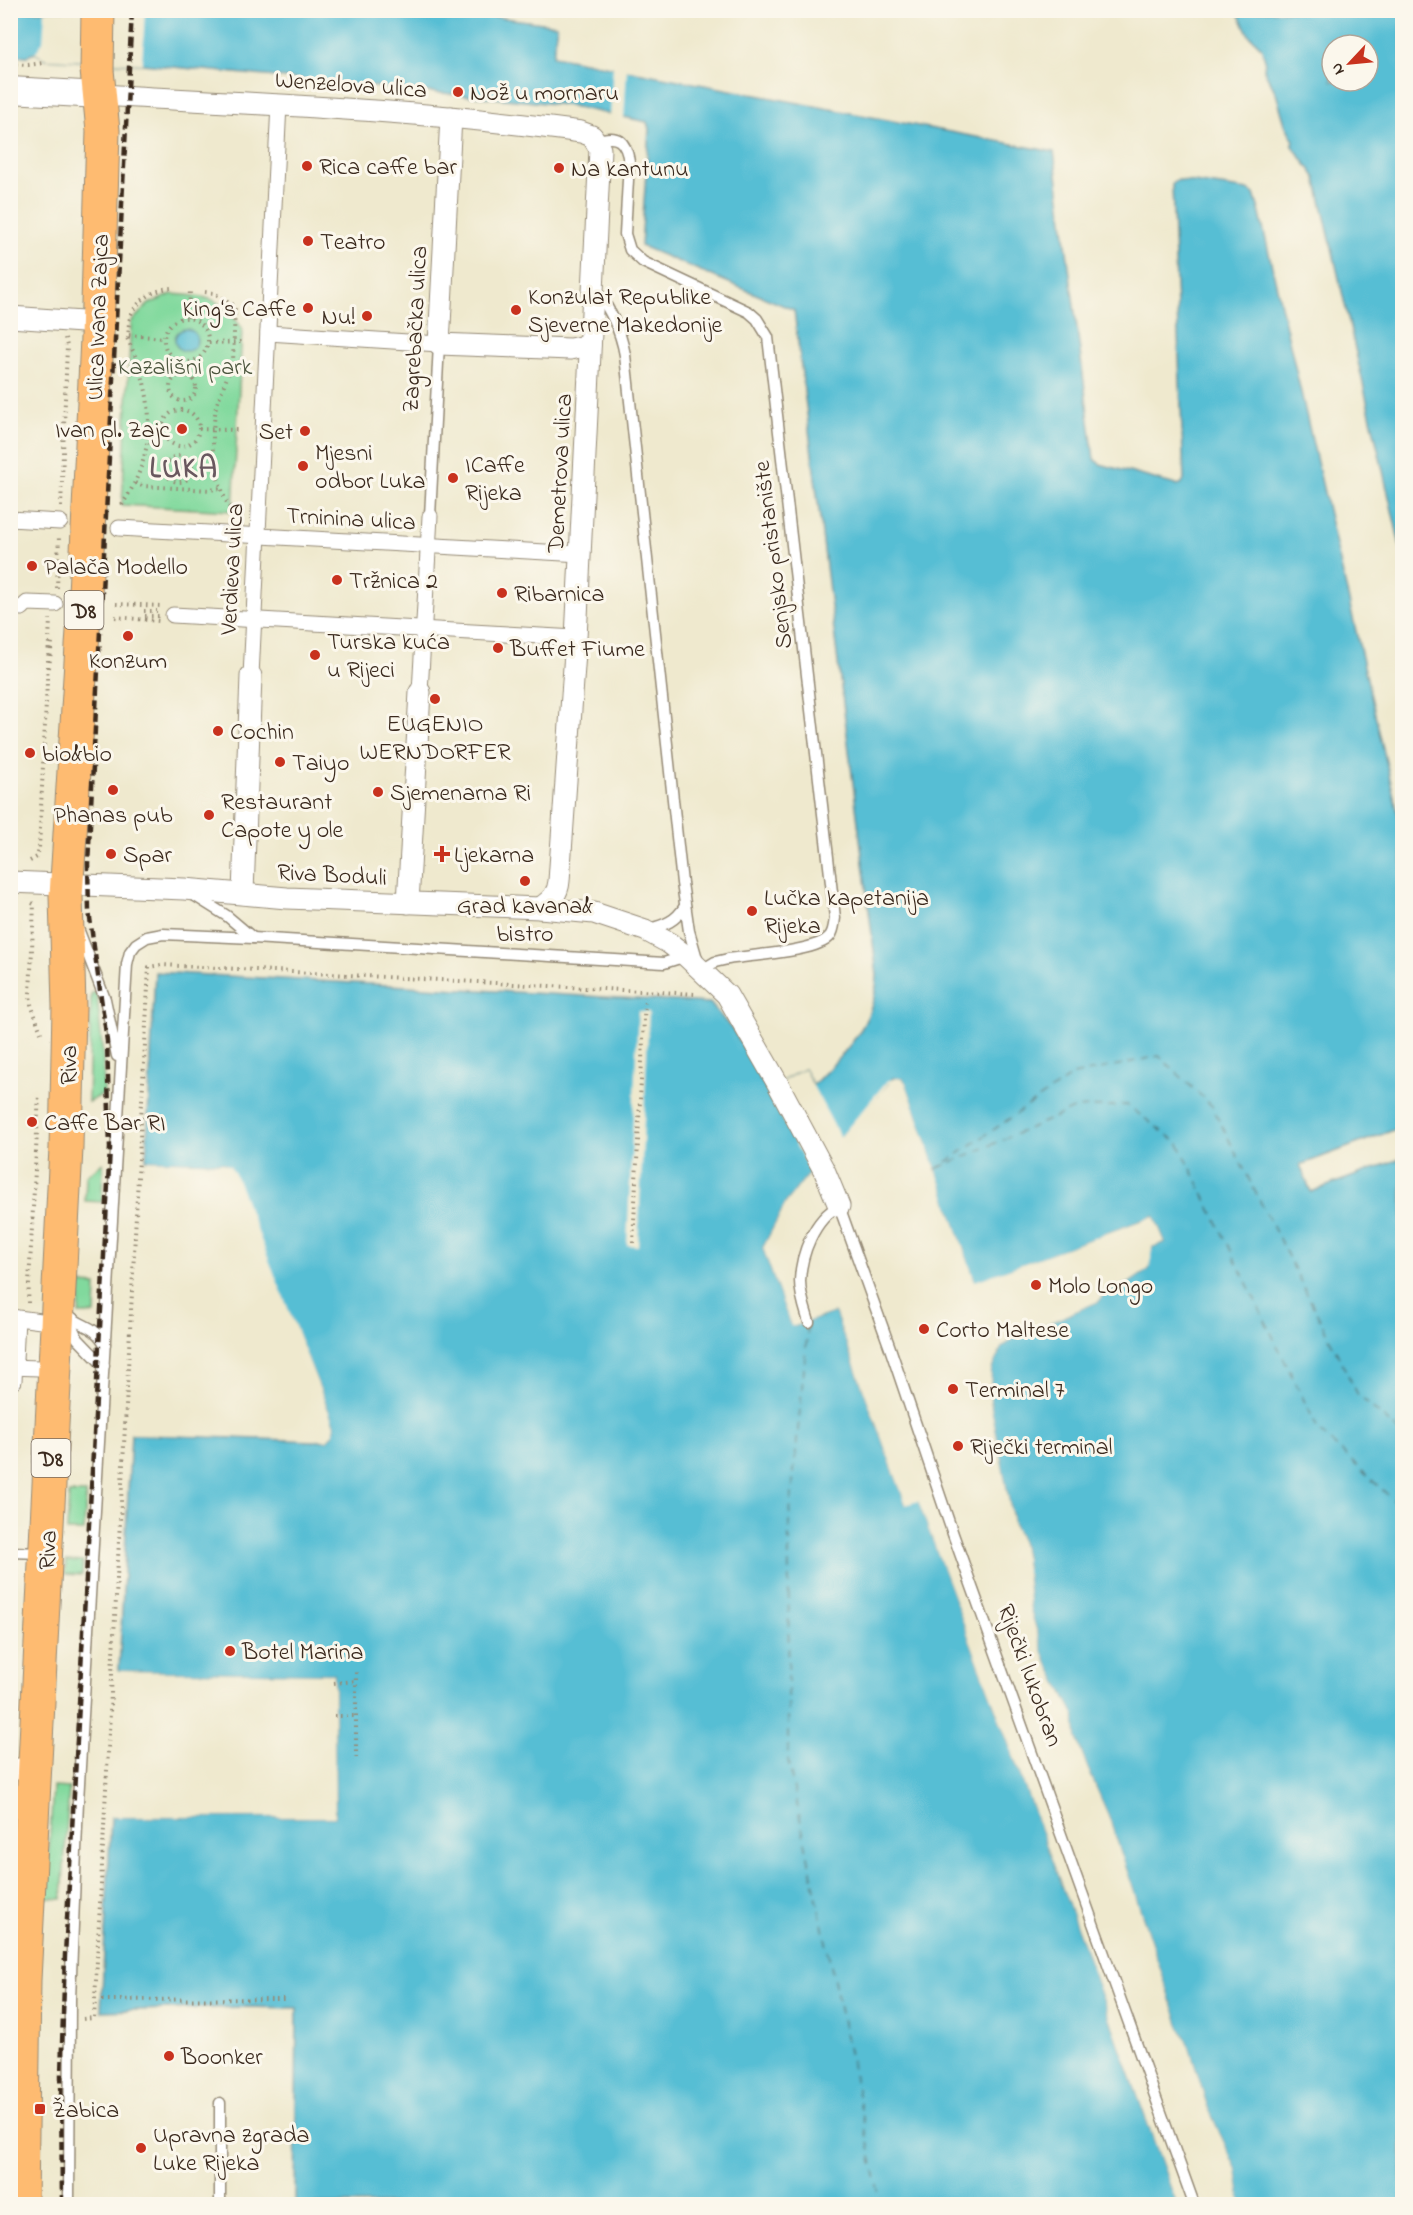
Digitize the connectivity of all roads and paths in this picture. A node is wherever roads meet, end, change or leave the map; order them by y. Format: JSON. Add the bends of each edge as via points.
{"nodes":[{"id":1,"x":98,"y":10,"type":"edge"},
{"id":2,"x":43,"y":63,"type":"dead end"},
{"id":3,"x":10,"y":64,"type":"edge"},
{"id":4,"x":10,"y":90,"type":"edge"},
{"id":5,"x":100,"y":95,"type":"junction"},
{"id":6,"x":279,"y":104,"type":"junction"},
{"id":7,"x":451,"y":117,"type":"junction"},
{"id":8,"x":596,"y":141,"type":"junction"},
{"id":9,"x":594,"y":285,"type":"junction"},
{"id":10,"x":172,"y":288,"type":"dead end"},
{"id":11,"x":190,"y":288,"type":"dead end"},
{"id":12,"x":205,"y":292,"type":"dead end"},
{"id":13,"x":10,"y":317,"type":"edge"},
{"id":14,"x":189,"y":318,"type":"junction"},
{"id":15,"x":97,"y":323,"type":"junction"},
{"id":16,"x":268,"y":333,"type":"junction"},
{"id":17,"x":128,"y":337,"type":"junction"},
{"id":18,"x":164,"y":338,"type":"junction"},
{"id":19,"x":242,"y":342,"type":"dead end"},
{"id":20,"x":209,"y":343,"type":"junction"},
{"id":21,"x":234,"y":343,"type":"junction"},
{"id":22,"x":439,"y":344,"type":"junction"},
{"id":23,"x":590,"y":345,"type":"junction"},
{"id":24,"x":184,"y":363,"type":"junction"},
{"id":25,"x":183,"y":375,"type":"junction"},
{"id":26,"x":182,"y":401,"type":"junction"},
{"id":27,"x":182,"y":410,"type":"junction"},
{"id":28,"x":150,"y":427,"type":"junction"},
{"id":29,"x":163,"y":428,"type":"junction"},
{"id":30,"x":199,"y":429,"type":"junction"},
{"id":31,"x":213,"y":429,"type":"junction"},
{"id":32,"x":237,"y":430,"type":"dead end"},
{"id":33,"x":179,"y":446,"type":"junction"},
{"id":34,"x":180,"y":456,"type":"junction"},
{"id":35,"x":178,"y":482,"type":"junction"},
{"id":36,"x":135,"y":483,"type":"junction"},
{"id":37,"x":178,"y":488,"type":"junction"},
{"id":38,"x":221,"y":488,"type":"junction"},
{"id":39,"x":122,"y":505,"type":"dead end"},
{"id":40,"x":232,"y":511,"type":"dead end"},
{"id":41,"x":430,"y":516,"type":"joint"},
{"id":42,"x":10,"y":519,"type":"edge"},
{"id":43,"x":60,"y":522,"type":"dead end"},
{"id":44,"x":119,"y":528,"type":"dead end"},
{"id":45,"x":258,"y":536,"type":"junction"},
{"id":46,"x":428,"y":544,"type":"junction"},
{"id":47,"x":581,"y":554,"type":"junction"},
{"id":48,"x":55,"y":604,"type":"dead end"},
{"id":49,"x":116,"y":604,"type":"dead end"},
{"id":50,"x":10,"y":607,"type":"edge"},
{"id":51,"x":145,"y":613,"type":"dead end"},
{"id":52,"x":163,"y":614,"type":"junction"},
{"id":53,"x":115,"y":617,"type":"dead end"},
{"id":54,"x":254,"y":619,"type":"junction"},
{"id":55,"x":423,"y":629,"type":"junction"},
{"id":56,"x":576,"y":638,"type":"junction"},
{"id":57,"x":52,"y":642,"type":"dead end"},
{"id":58,"x":251,"y":676,"type":"joint"},
{"id":59,"x":420,"y":692,"type":"joint"},
{"id":60,"x":35,"y":859,"type":"junction"},
{"id":61,"x":43,"y":859,"type":"dead end"},
{"id":62,"x":29,"y":862,"type":"dead end"},
{"id":63,"x":559,"y":880,"type":"junction"},
{"id":64,"x":10,"y":882,"type":"edge"},
{"id":65,"x":184,"y":889,"type":"junction"},
{"id":66,"x":243,"y":893,"type":"junction"},
{"id":67,"x":58,"y":897,"type":"junction"},
{"id":68,"x":408,"y":903,"type":"junction"},
{"id":69,"x":685,"y":906,"type":"junction"},
{"id":70,"x":540,"y":908,"type":"junction"},
{"id":71,"x":594,"y":913,"type":"junction"},
{"id":72,"x":645,"y":930,"type":"junction"},
{"id":73,"x":253,"y":938,"type":"junction"},
{"id":74,"x":696,"y":965,"type":"junction"},
{"id":75,"x":693,"y":994,"type":"dead end"},
{"id":76,"x":645,"y":999,"type":"dead end"},
{"id":77,"x":41,"y":1039,"type":"dead end"},
{"id":78,"x":120,"y":1080,"type":"junction"},
{"id":79,"x":39,"y":1087,"type":"dead end"},
{"id":80,"x":820,"y":1164,"type":"joint"},
{"id":81,"x":839,"y":1206,"type":"junction"},
{"id":82,"x":633,"y":1243,"type":"dead end"},
{"id":83,"x":62,"y":1299,"type":"junction"},
{"id":84,"x":24,"y":1318,"type":"edge"},
{"id":85,"x":809,"y":1322,"type":"dead end"},
{"id":86,"x":105,"y":1344,"type":"junction"},
{"id":87,"x":104,"y":1366,"type":"junction"},
{"id":88,"x":39,"y":1368,"type":"dead end"},
{"id":89,"x":13,"y":1372,"type":"edge"},
{"id":90,"x":10,"y":1448,"type":"edge"},
{"id":91,"x":10,"y":1552,"type":"edge"},
{"id":92,"x":47,"y":1553,"type":"junction"},
{"id":93,"x":10,"y":1572,"type":"edge"},
{"id":94,"x":13,"y":1640,"type":"dead end"},
{"id":95,"x":356,"y":1671,"type":"dead end"},
{"id":96,"x":356,"y":1681,"type":"junction"},
{"id":97,"x":334,"y":1683,"type":"dead end"},
{"id":98,"x":334,"y":1716,"type":"dead end"},
{"id":99,"x":356,"y":1716,"type":"junction"},
{"id":100,"x":356,"y":1758,"type":"dead end"},
{"id":101,"x":23,"y":1769,"type":"edge"},
{"id":102,"x":17,"y":1980,"type":"edge"},
{"id":103,"x":102,"y":2000,"type":"dead end"},
{"id":104,"x":288,"y":2000,"type":"dead end"},
{"id":105,"x":94,"y":2018,"type":"dead end"},
{"id":106,"x":220,"y":2103,"type":"dead end"},
{"id":107,"x":21,"y":2205,"type":"edge"},
{"id":108,"x":69,"y":2205,"type":"edge"},
{"id":109,"x":220,"y":2205,"type":"edge"},
{"id":110,"x":1194,"y":2205,"type":"edge"}],
"edges":[{"from":1,"to":5,"type":"main road","name":"Ulica Ivana Zajca","number":"D8","via":[[96,62]]},
{"from":2,"to":3,"type":"path"},
{"from":4,"to":5,"type":"street"},
{"from":5,"to":6,"type":"street","name":"Wenzelova ulica"},
{"from":5,"to":15,"type":"main road","name":"Ulica Ivana Zajca","number":"D8","via":[[103,130]]},
{"from":6,"to":7,"type":"street","name":"Wenzelova ulica"},
{"from":6,"to":16,"type":"street","name":"Verdieva ulica"},
{"from":7,"to":8,"type":"street","name":"Wenzelova ulica","via":[[581,132]]},
{"from":7,"to":22,"type":"street","name":"Zagrebačka ulica"},
{"from":8,"to":9,"type":"street","name":"Demetrova ulica","via":[[601,156]]},
{"from":8,"to":74,"type":"lane","name":"Senjsko pristanište","via":[[616,139],[628,151],[625,234],[630,250],[643,262],[749,312],[768,337],[835,918],[833,934],[811,948]]},
{"from":9,"to":23,"type":"street","name":"Demetrova ulica"},
{"from":9,"to":69,"type":"lane","via":[[614,317],[625,355]]},
{"from":10,"to":17,"type":"path","via":[[152,293],[143,300],[130,316]]},
{"from":11,"to":14,"type":"path"},
{"from":12,"to":21,"type":"path","via":[[235,306]]},
{"from":13,"to":15,"type":"street"},
{"from":14,"to":18,"type":"path","via":[[175,321]]},
{"from":14,"to":20,"type":"path","via":[[202,323]]},
{"from":15,"to":67,"type":"main road","name":"Ulica Ivana Zajca","number":"D8","via":[[83,627]]},
{"from":16,"to":22,"type":"street"},
{"from":16,"to":45,"type":"street","name":"Verdieva ulica"},
{"from":17,"to":18,"type":"path"},
{"from":17,"to":28,"type":"path","via":[[144,378]]},
{"from":18,"to":24,"type":"path","via":[[171,357]]},
{"from":19,"to":21,"type":"path"},
{"from":20,"to":21,"type":"path"},
{"from":20,"to":24,"type":"path","via":[[198,360]]},
{"from":21,"to":31,"type":"path","via":[[233,362],[216,406]]},
{"from":22,"to":23,"type":"street","via":[[570,349]]},
{"from":22,"to":41,"type":"lane","name":"Zagrebačka ulica"},
{"from":23,"to":47,"type":"street","name":"Demetrova ulica"},
{"from":24,"to":25,"type":"path"},
{"from":25,"to":26,"type":"path","via":[[175,378],[170,390]]},
{"from":25,"to":26,"type":"path","via":[[191,377],[196,388],[190,399]]},
{"from":26,"to":27,"type":"path"},
{"from":27,"to":29,"type":"path","via":[[171,413]]},
{"from":27,"to":30,"type":"path","via":[[196,418]]},
{"from":28,"to":29,"type":"path"},
{"from":28,"to":36,"type":"path"},
{"from":29,"to":33,"type":"path","via":[[166,438]]},
{"from":30,"to":31,"type":"path"},
{"from":30,"to":33,"type":"path","via":[[192,442]]},
{"from":31,"to":32,"type":"path"},
{"from":31,"to":38,"type":"path","via":[[213,454]]},
{"from":33,"to":34,"type":"path"},
{"from":34,"to":35,"type":"path","via":[[190,463],[191,472]]},
{"from":34,"to":35,"type":"path","via":[[172,458],[166,468],[170,479]]},
{"from":35,"to":37,"type":"path"},
{"from":36,"to":37,"type":"path"},
{"from":36,"to":39,"type":"path"},
{"from":37,"to":38,"type":"path"},
{"from":38,"to":40,"type":"path"},
{"from":41,"to":46,"type":"street","name":"Zagrebačka ulica"},
{"from":42,"to":43,"type":"street"},
{"from":44,"to":45,"type":"street","name":"Trninina ulica"},
{"from":45,"to":46,"type":"street","name":"Trninina ulica"},
{"from":45,"to":54,"type":"street","name":"Verdieva ulica"},
{"from":46,"to":47,"type":"street","name":"Trninina ulica"},
{"from":46,"to":55,"type":"street","name":"Zagrebačka ulica"},
{"from":47,"to":56,"type":"street","name":"Demetrova ulica"},
{"from":48,"to":50,"type":"street"},
{"from":49,"to":52,"type":"path","via":[[166,606]]},
{"from":51,"to":52,"type":"path"},
{"from":52,"to":53,"type":"path","via":[[164,621]]},
{"from":52,"to":54,"type":"street"},
{"from":54,"to":55,"type":"street"},
{"from":54,"to":58,"type":"street","name":"Verdieva ulica"},
{"from":55,"to":56,"type":"street"},
{"from":55,"to":59,"type":"street","name":"Zagrebačka ulica"},
{"from":56,"to":63,"type":"street","name":"Demetrova ulica"},
{"from":57,"to":60,"type":"path","via":[[47,672],[39,849]]},
{"from":58,"to":66,"type":"street","name":"Verdieva ulica"},
{"from":59,"to":68,"type":"street","name":"Zagrebačka ulica"},
{"from":60,"to":61,"type":"path"},
{"from":60,"to":62,"type":"path"},
{"from":63,"to":70,"type":"street","name":"Demetrova ulica","via":[[553,898]]},
{"from":63,"to":71,"type":"street","name":"Riva Boduli"},
{"from":64,"to":67,"type":"street","name":"Riva Boduli"},
{"from":65,"to":66,"type":"street","name":"Riva Boduli"},
{"from":65,"to":67,"type":"street","name":"Riva Boduli"},
{"from":65,"to":73,"type":"lane"},
{"from":66,"to":68,"type":"street","name":"Riva Boduli"},
{"from":67,"to":77,"type":"path","via":[[34,906],[30,994]]},
{"from":67,"to":78,"type":"lane","via":[[105,999]]},
{"from":67,"to":83,"type":"main road","name":"Riva","number":"D8","via":[[69,1019]]},
{"from":68,"to":70,"type":"street","name":"Riva Boduli"},
{"from":69,"to":72,"type":"lane","via":[[672,922]]},
{"from":69,"to":74,"type":"lane"},
{"from":70,"to":71,"type":"street","name":"Riva Boduli"},
{"from":71,"to":72,"type":"street","name":"Riva Boduli"},
{"from":72,"to":74,"type":"street","name":"Riva Boduli"},
{"from":73,"to":74,"type":"lane"},
{"from":73,"to":78,"type":"lane","via":[[163,934],[136,944],[127,964]]},
{"from":74,"to":80,"type":"street","name":"Riva Boduli","via":[[737,1009]]},
{"from":75,"to":105,"type":"path","via":[[149,967]]},
{"from":76,"to":82,"type":"path"},
{"from":78,"to":86,"type":"lane"},
{"from":79,"to":84,"type":"path"},
{"from":80,"to":81,"type":"street","name":"Riječki lukobran"},
{"from":81,"to":85,"type":"lane","via":[[822,1220],[803,1262],[801,1285]]},
{"from":81,"to":110,"type":"lane","name":"Riječki lukobran","via":[[952,1534]]},
{"from":83,"to":86,"type":"lane","via":[[78,1323],[94,1330]]},
{"from":83,"to":87,"type":"lane","via":[[78,1339]]},
{"from":83,"to":92,"type":"main road","name":"Riva","number":"D8"},
{"from":84,"to":89,"type":"street"},
{"from":86,"to":87,"type":"lane"},
{"from":87,"to":108,"type":"lane","via":[[83,1694],[70,1999]]},
{"from":88,"to":89,"type":"street"},
{"from":89,"to":90,"type":"path"},
{"from":91,"to":92,"type":"lane"},
{"from":92,"to":101,"type":"main road","name":"Riva","number":"D8"},
{"from":93,"to":94,"type":"path","via":[[16,1581]]},
{"from":95,"to":96,"type":"path"},
{"from":96,"to":97,"type":"path"},
{"from":96,"to":99,"type":"path"},
{"from":98,"to":99,"type":"path"},
{"from":99,"to":100,"type":"path"},
{"from":101,"to":102,"type":"main road","name":"Riva","number":"D8"},
{"from":102,"to":107,"type":"main road","name":"Riva","number":"D8"},
{"from":103,"to":104,"type":"path"},
{"from":106,"to":109,"type":"lane"}]}
